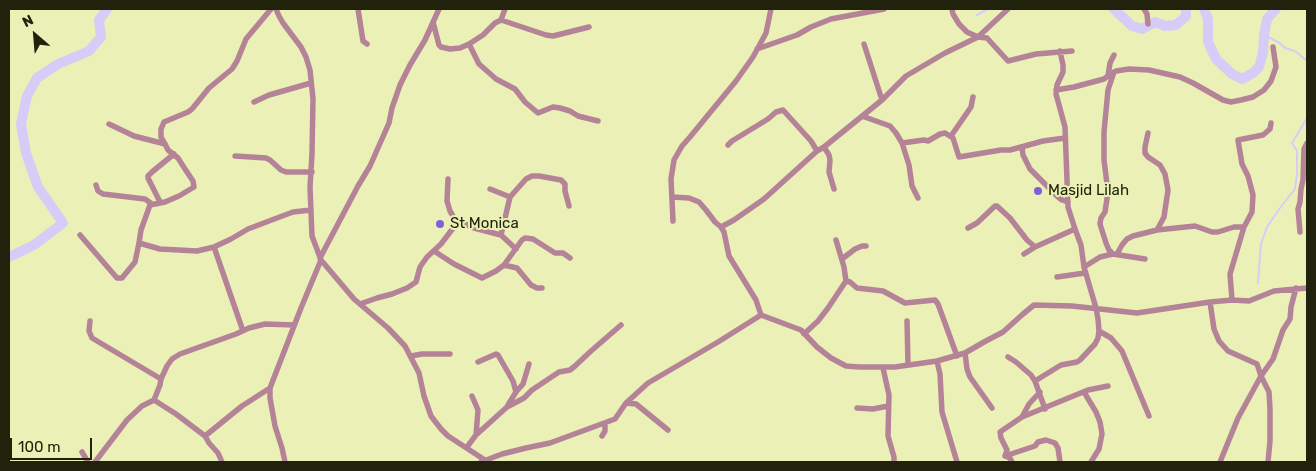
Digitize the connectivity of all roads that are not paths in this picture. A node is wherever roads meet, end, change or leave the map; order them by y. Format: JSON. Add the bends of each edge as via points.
{"nodes":[{"id":1,"x":271,"y":9,"type":"edge"},
{"id":2,"x":276,"y":9,"type":"edge"},
{"id":3,"x":358,"y":9,"type":"edge"},
{"id":4,"x":439,"y":9,"type":"edge"},
{"id":5,"x":505,"y":9,"type":"edge"},
{"id":6,"x":771,"y":9,"type":"edge"},
{"id":7,"x":884,"y":9,"type":"edge"},
{"id":8,"x":952,"y":9,"type":"edge"},
{"id":9,"x":1008,"y":9,"type":"edge"},
{"id":10,"x":1144,"y":9,"type":"edge"},
{"id":11,"x":501,"y":20,"type":"junction"},
{"id":12,"x":433,"y":22,"type":"junction"},
{"id":13,"x":1148,"y":24,"type":"dead end"},
{"id":14,"x":589,"y":27,"type":"dead end"},
{"id":15,"x":978,"y":37,"type":"junction"},
{"id":16,"x":367,"y":44,"type":"dead end"},
{"id":17,"x":469,"y":44,"type":"junction"},
{"id":18,"x":864,"y":44,"type":"dead end"},
{"id":19,"x":1273,"y":47,"type":"dead end"},
{"id":20,"x":757,"y":49,"type":"junction"},
{"id":21,"x":1060,"y":51,"type":"junction"},
{"id":22,"x":1072,"y":51,"type":"dead end"},
{"id":23,"x":1114,"y":55,"type":"dead end"},
{"id":24,"x":1111,"y":74,"type":"junction"},
{"id":25,"x":311,"y":83,"type":"junction"},
{"id":26,"x":1056,"y":90,"type":"junction"},
{"id":27,"x":973,"y":97,"type":"dead end"},
{"id":28,"x":882,"y":100,"type":"junction"},
{"id":29,"x":254,"y":102,"type":"dead end"},
{"id":30,"x":862,"y":116,"type":"junction"},
{"id":31,"x":598,"y":121,"type":"dead end"},
{"id":32,"x":108,"y":124,"type":"dead end"},
{"id":33,"x":1271,"y":124,"type":"dead end"},
{"id":34,"x":1148,"y":133,"type":"dead end"},
{"id":35,"x":951,"y":136,"type":"junction"},
{"id":36,"x":1065,"y":138,"type":"junction"},
{"id":37,"x":902,"y":142,"type":"junction"},
{"id":38,"x":1307,"y":143,"type":"edge"},
{"id":39,"x":165,"y":144,"type":"junction"},
{"id":40,"x":728,"y":145,"type":"dead end"},
{"id":41,"x":824,"y":147,"type":"junction"},
{"id":42,"x":1022,"y":147,"type":"junction"},
{"id":43,"x":817,"y":150,"type":"junction"},
{"id":44,"x":174,"y":154,"type":"junction"},
{"id":45,"x":236,"y":156,"type":"dead end"},
{"id":46,"x":312,"y":172,"type":"junction"},
{"id":47,"x":1306,"y":173,"type":"edge"},
{"id":48,"x":448,"y":178,"type":"dead end"},
{"id":49,"x":96,"y":185,"type":"dead end"},
{"id":50,"x":490,"y":189,"type":"dead end"},
{"id":51,"x":834,"y":190,"type":"dead end"},
{"id":52,"x":510,"y":197,"type":"junction"},
{"id":53,"x":672,"y":197,"type":"junction"},
{"id":54,"x":918,"y":198,"type":"dead end"},
{"id":55,"x":160,"y":202,"type":"junction"},
{"id":56,"x":1068,"y":202,"type":"junction"},
{"id":57,"x":152,"y":204,"type":"junction"},
{"id":58,"x":569,"y":206,"type":"dead end"},
{"id":59,"x":311,"y":210,"type":"junction"},
{"id":60,"x":673,"y":221,"type":"dead end"},
{"id":61,"x":457,"y":223,"type":"junction"},
{"id":62,"x":722,"y":226,"type":"junction"},
{"id":63,"x":1244,"y":227,"type":"junction"},
{"id":64,"x":968,"y":228,"type":"dead end"},
{"id":65,"x":1075,"y":229,"type":"junction"},
{"id":66,"x":1157,"y":230,"type":"junction"},
{"id":67,"x":1300,"y":232,"type":"dead end"},
{"id":68,"x":80,"y":235,"type":"dead end"},
{"id":69,"x":501,"y":235,"type":"junction"},
{"id":70,"x":836,"y":240,"type":"dead end"},
{"id":71,"x":139,"y":243,"type":"junction"},
{"id":72,"x":866,"y":246,"type":"dead end"},
{"id":73,"x":214,"y":247,"type":"junction"},
{"id":74,"x":1035,"y":247,"type":"junction"},
{"id":75,"x":516,"y":249,"type":"junction"},
{"id":76,"x":434,"y":251,"type":"junction"},
{"id":77,"x":1024,"y":254,"type":"dead end"},
{"id":78,"x":1115,"y":254,"type":"junction"},
{"id":79,"x":570,"y":258,"type":"dead end"},
{"id":80,"x":321,"y":259,"type":"junction"},
{"id":81,"x":842,"y":259,"type":"junction"},
{"id":82,"x":1145,"y":259,"type":"dead end"},
{"id":83,"x":504,"y":265,"type":"junction"},
{"id":84,"x":1084,"y":270,"type":"junction"},
{"id":85,"x":1057,"y":277,"type":"dead end"},
{"id":86,"x":846,"y":281,"type":"junction"},
{"id":87,"x":542,"y":288,"type":"dead end"},
{"id":88,"x":1296,"y":288,"type":"junction"},
{"id":89,"x":1307,"y":288,"type":"edge"},
{"id":90,"x":1232,"y":300,"type":"junction"},
{"id":91,"x":1210,"y":302,"type":"junction"},
{"id":92,"x":360,"y":304,"type":"junction"},
{"id":93,"x":1096,"y":308,"type":"junction"},
{"id":94,"x":761,"y":315,"type":"junction"},
{"id":95,"x":90,"y":321,"type":"dead end"},
{"id":96,"x":907,"y":321,"type":"dead end"},
{"id":97,"x":621,"y":324,"type":"dead end"},
{"id":98,"x":294,"y":325,"type":"junction"},
{"id":99,"x":243,"y":331,"type":"junction"},
{"id":100,"x":1099,"y":331,"type":"junction"},
{"id":101,"x":804,"y":334,"type":"junction"},
{"id":102,"x":965,"y":353,"type":"junction"},
{"id":103,"x":450,"y":354,"type":"dead end"},
{"id":104,"x":410,"y":356,"type":"junction"},
{"id":105,"x":957,"y":356,"type":"junction"},
{"id":106,"x":1008,"y":357,"type":"dead end"},
{"id":107,"x":478,"y":362,"type":"dead end"},
{"id":108,"x":937,"y":362,"type":"junction"},
{"id":109,"x":529,"y":364,"type":"dead end"},
{"id":110,"x":908,"y":365,"type":"junction"},
{"id":111,"x":883,"y":368,"type":"junction"},
{"id":112,"x":1261,"y":376,"type":"junction"},
{"id":113,"x":161,"y":379,"type":"junction"},
{"id":114,"x":1035,"y":381,"type":"junction"},
{"id":115,"x":1108,"y":386,"type":"dead end"},
{"id":116,"x":270,"y":388,"type":"junction"},
{"id":117,"x":516,"y":392,"type":"junction"},
{"id":118,"x":1040,"y":392,"type":"junction"},
{"id":119,"x":1084,"y":392,"type":"junction"},
{"id":120,"x":472,"y":396,"type":"dead end"},
{"id":121,"x":154,"y":400,"type":"junction"},
{"id":122,"x":626,"y":403,"type":"junction"},
{"id":123,"x":888,"y":406,"type":"junction"},
{"id":124,"x":507,"y":407,"type":"junction"},
{"id":125,"x":858,"y":408,"type":"dead end"},
{"id":126,"x":992,"y":408,"type":"dead end"},
{"id":127,"x":1045,"y":408,"type":"junction"},
{"id":128,"x":1149,"y":416,"type":"dead end"},
{"id":129,"x":1022,"y":417,"type":"junction"},
{"id":130,"x":605,"y":423,"type":"junction"},
{"id":131,"x":668,"y":430,"type":"dead end"},
{"id":132,"x":476,"y":435,"type":"junction"},
{"id":133,"x":205,"y":436,"type":"junction"},
{"id":134,"x":602,"y":436,"type":"dead end"},
{"id":135,"x":467,"y":447,"type":"junction"},
{"id":136,"x":82,"y":452,"type":"dead end"},
{"id":137,"x":1005,"y":456,"type":"junction"},
{"id":138,"x":88,"y":462,"type":"edge"},
{"id":139,"x":96,"y":462,"type":"edge"},
{"id":140,"x":222,"y":462,"type":"edge"},
{"id":141,"x":285,"y":462,"type":"edge"},
{"id":142,"x":485,"y":462,"type":"edge"},
{"id":143,"x":894,"y":462,"type":"edge"},
{"id":144,"x":956,"y":462,"type":"edge"},
{"id":145,"x":1012,"y":462,"type":"edge"},
{"id":146,"x":1060,"y":462,"type":"edge"},
{"id":147,"x":1091,"y":462,"type":"edge"},
{"id":148,"x":1220,"y":462,"type":"edge"},
{"id":149,"x":1268,"y":462,"type":"edge"}],
"edges":[{"from":1,"to":39,"type":"street","via":[[246,39],[232,69],[209,88],[192,109],[164,122],[161,133]]},
{"from":2,"to":25,"type":"street","via":[[306,57]]},
{"from":3,"to":16,"type":"street","via":[[363,41]]},
{"from":4,"to":12,"type":"street"},
{"from":5,"to":11,"type":"street"},
{"from":6,"to":20,"type":"street","via":[[766,33]]},
{"from":7,"to":20,"type":"street","via":[[831,20]]},
{"from":8,"to":15,"type":"street","via":[[959,24]]},
{"from":9,"to":15,"type":"street"},
{"from":10,"to":13,"type":"street"},
{"from":11,"to":14,"type":"street","via":[[541,35],[553,36]]},
{"from":11,"to":17,"type":"street"},
{"from":12,"to":17,"type":"street","via":[[441,47]]},
{"from":12,"to":80,"type":"street","via":[[400,85],[389,123],[370,166]]},
{"from":15,"to":21,"type":"street","via":[[987,38],[1008,61]]},
{"from":15,"to":28,"type":"street","via":[[906,76]]},
{"from":17,"to":31,"type":"street","via":[[479,64],[514,89],[538,114],[553,107]]},
{"from":18,"to":28,"type":"street"},
{"from":19,"to":24,"type":"street","via":[[1276,67],[1271,81],[1253,97],[1231,102],[1170,74],[1133,68]]},
{"from":20,"to":53,"type":"street","via":[[682,146],[674,160]]},
{"from":21,"to":22,"type":"street"},
{"from":21,"to":26,"type":"street","via":[[1063,72]]},
{"from":23,"to":24,"type":"street","via":[[1110,63]]},
{"from":24,"to":26,"type":"street","via":[[1104,79]]},
{"from":24,"to":78,"type":"street","via":[[1104,132],[1108,192],[1100,224],[1109,250]]},
{"from":25,"to":29,"type":"street"},
{"from":25,"to":46,"type":"street"},
{"from":26,"to":36,"type":"street"},
{"from":27,"to":35,"type":"street","via":[[971,106]]},
{"from":28,"to":30,"type":"street"},
{"from":30,"to":37,"type":"street","via":[[890,126]]},
{"from":30,"to":41,"type":"street"},
{"from":32,"to":39,"type":"street","via":[[134,136]]},
{"from":33,"to":63,"type":"street","via":[[1263,135],[1238,140],[1253,195],[1252,212]]},
{"from":34,"to":66,"type":"street","via":[[1145,153],[1160,165],[1168,190],[1164,217]]},
{"from":35,"to":37,"type":"street","via":[[945,133],[928,141]]},
{"from":35,"to":42,"type":"street","via":[[959,157]]},
{"from":36,"to":42,"type":"street"},
{"from":36,"to":56,"type":"street"},
{"from":37,"to":54,"type":"street"},
{"from":38,"to":47,"type":"street","via":[[1304,150]]},
{"from":39,"to":44,"type":"street"},
{"from":40,"to":43,"type":"street","via":[[783,110]]},
{"from":41,"to":43,"type":"street"},
{"from":41,"to":51,"type":"street","via":[[829,155]]},
{"from":42,"to":56,"type":"street","via":[[1030,169],[1057,196]]},
{"from":43,"to":62,"type":"street","via":[[764,199]]},
{"from":44,"to":55,"type":"street","via":[[148,176]]},
{"from":44,"to":55,"type":"street","via":[[194,187]]},
{"from":45,"to":46,"type":"street","via":[[266,158],[286,172]]},
{"from":46,"to":59,"type":"street"},
{"from":47,"to":67,"type":"street","via":[[1298,209]]},
{"from":48,"to":61,"type":"street","via":[[447,201]]},
{"from":49,"to":57,"type":"street","via":[[104,194],[145,199]]},
{"from":50,"to":52,"type":"street"},
{"from":52,"to":58,"type":"street","via":[[526,178],[539,176],[561,180],[565,184]]},
{"from":52,"to":69,"type":"street"},
{"from":53,"to":60,"type":"street"},
{"from":53,"to":62,"type":"street","via":[[699,202]]},
{"from":55,"to":57,"type":"street"},
{"from":56,"to":65,"type":"street"},
{"from":57,"to":71,"type":"street"},
{"from":59,"to":73,"type":"street","via":[[293,212],[248,229]]},
{"from":59,"to":80,"type":"street","via":[[312,236]]},
{"from":61,"to":69,"type":"street"},
{"from":61,"to":76,"type":"street"},
{"from":62,"to":94,"type":"street","via":[[729,256],[756,300]]},
{"from":63,"to":66,"type":"street","via":[[1218,232],[1195,226]]},
{"from":63,"to":90,"type":"street","via":[[1230,274]]},
{"from":64,"to":74,"type":"street","via":[[997,206]]},
{"from":65,"to":74,"type":"street"},
{"from":65,"to":84,"type":"street","via":[[1082,245]]},
{"from":66,"to":78,"type":"street","via":[[1127,239]]},
{"from":68,"to":71,"type":"street","via":[[117,278],[122,278],[135,262]]},
{"from":69,"to":75,"type":"street"},
{"from":70,"to":81,"type":"street"},
{"from":71,"to":73,"type":"street","via":[[179,251]]},
{"from":72,"to":81,"type":"street","via":[[855,249]]},
{"from":73,"to":99,"type":"street"},
{"from":74,"to":77,"type":"street"},
{"from":75,"to":79,"type":"street","via":[[525,238],[533,239]]},
{"from":75,"to":83,"type":"street"},
{"from":76,"to":83,"type":"street","via":[[482,278]]},
{"from":76,"to":92,"type":"street","via":[[420,267],[416,282]]},
{"from":78,"to":82,"type":"street"},
{"from":78,"to":84,"type":"street","via":[[1100,257]]},
{"from":80,"to":92,"type":"street"},
{"from":80,"to":98,"type":"street"},
{"from":81,"to":86,"type":"street"},
{"from":83,"to":87,"type":"street","via":[[517,268],[531,285]]},
{"from":84,"to":85,"type":"street"},
{"from":84,"to":93,"type":"street"},
{"from":86,"to":101,"type":"street","via":[[818,321]]},
{"from":86,"to":105,"type":"street","via":[[857,288],[882,291],[905,303],[935,300]]},
{"from":88,"to":89,"type":"street"},
{"from":88,"to":90,"type":"street","via":[[1274,291],[1249,301]]},
{"from":88,"to":112,"type":"street","via":[[1290,319],[1273,359]]},
{"from":90,"to":91,"type":"street"},
{"from":91,"to":93,"type":"street","via":[[1136,313]]},
{"from":91,"to":112,"type":"street","via":[[1219,341],[1228,351],[1257,364]]},
{"from":92,"to":104,"type":"street","via":[[398,338]]},
{"from":93,"to":100,"type":"street"},
{"from":93,"to":102,"type":"street","via":[[1034,306],[1003,332]]},
{"from":94,"to":101,"type":"street"},
{"from":94,"to":122,"type":"street","via":[[648,383]]},
{"from":95,"to":113,"type":"street","via":[[92,338]]},
{"from":96,"to":110,"type":"street"},
{"from":97,"to":124,"type":"street","via":[[570,370],[558,372]]},
{"from":98,"to":99,"type":"street","via":[[265,324]]},
{"from":98,"to":116,"type":"street"},
{"from":99,"to":113,"type":"street","via":[[180,354],[172,359]]},
{"from":100,"to":114,"type":"street","via":[[1095,344],[1080,360],[1061,365]]},
{"from":100,"to":128,"type":"street","via":[[1111,338],[1122,351]]},
{"from":101,"to":111,"type":"street","via":[[831,358],[846,366]]},
{"from":102,"to":105,"type":"street"},
{"from":102,"to":126,"type":"street","via":[[970,377]]},
{"from":103,"to":104,"type":"street"},
{"from":104,"to":135,"type":"street","via":[[419,373],[431,416],[448,436]]},
{"from":105,"to":108,"type":"street"},
{"from":106,"to":114,"type":"street"},
{"from":107,"to":117,"type":"street","via":[[498,355]]},
{"from":108,"to":110,"type":"street"},
{"from":108,"to":144,"type":"street","via":[[942,412]]},
{"from":109,"to":117,"type":"street","via":[[523,384]]},
{"from":110,"to":111,"type":"street"},
{"from":111,"to":123,"type":"street"},
{"from":112,"to":148,"type":"street","via":[[1238,418]]},
{"from":112,"to":149,"type":"street","via":[[1269,392]]},
{"from":113,"to":121,"type":"street"},
{"from":114,"to":118,"type":"street"},
{"from":115,"to":119,"type":"street"},
{"from":116,"to":133,"type":"street"},
{"from":116,"to":141,"type":"street"},
{"from":117,"to":124,"type":"street"},
{"from":118,"to":127,"type":"street"},
{"from":118,"to":129,"type":"street"},
{"from":119,"to":127,"type":"street"},
{"from":119,"to":147,"type":"street","via":[[1096,412],[1102,434]]},
{"from":120,"to":132,"type":"street","via":[[478,410]]},
{"from":121,"to":133,"type":"street"},
{"from":121,"to":139,"type":"street","via":[[127,420]]},
{"from":122,"to":130,"type":"street","via":[[615,419]]},
{"from":122,"to":131,"type":"street","via":[[636,404]]},
{"from":123,"to":125,"type":"street"},
{"from":123,"to":143,"type":"street","via":[[888,436]]},
{"from":124,"to":132,"type":"street"},
{"from":127,"to":129,"type":"street"},
{"from":129,"to":137,"type":"street","via":[[1000,432],[1007,450]]},
{"from":130,"to":134,"type":"street"},
{"from":130,"to":142,"type":"street"},
{"from":132,"to":135,"type":"street"},
{"from":133,"to":140,"type":"street"},
{"from":135,"to":142,"type":"street"},
{"from":136,"to":138,"type":"street"},
{"from":137,"to":145,"type":"street"},
{"from":137,"to":146,"type":"street","via":[[1046,440],[1055,443]]}]}
